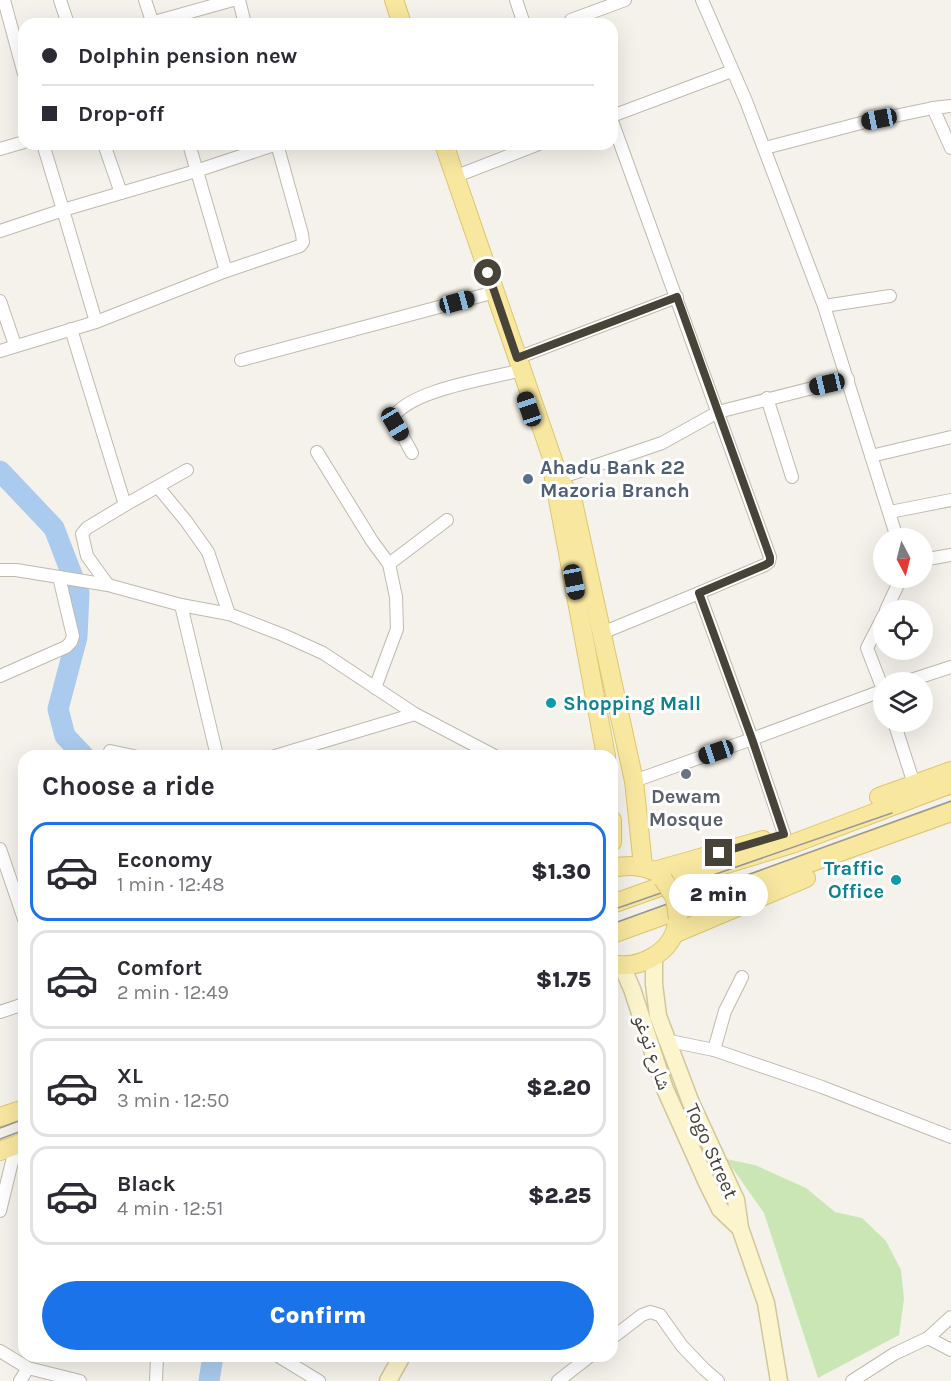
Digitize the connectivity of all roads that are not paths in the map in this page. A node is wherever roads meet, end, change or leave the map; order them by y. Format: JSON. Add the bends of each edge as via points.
{"nodes":[{"id":1,"x":4,"y":0,"type":"edge"},
{"id":2,"x":60,"y":0,"type":"edge"},
{"id":3,"x":146,"y":0,"type":"edge"},
{"id":4,"x":233,"y":0,"type":"edge"},
{"id":5,"x":239,"y":0,"type":"edge"},
{"id":6,"x":386,"y":0,"type":"edge"},
{"id":7,"x":393,"y":0,"type":"edge"},
{"id":8,"x":516,"y":0,"type":"edge"},
{"id":9,"x":626,"y":0,"type":"edge"},
{"id":10,"x":702,"y":0,"type":"edge"},
{"id":11,"x":66,"y":18,"type":"edge"},
{"id":12,"x":150,"y":18,"type":"edge"},
{"id":13,"x":172,"y":18,"type":"edge"},
{"id":14,"x":244,"y":18,"type":"edge"},
{"id":15,"x":393,"y":18,"type":"edge"},
{"id":16,"x":400,"y":18,"type":"edge"},
{"id":17,"x":522,"y":18,"type":"edge"},
{"id":18,"x":581,"y":18,"type":"edge"},
{"id":19,"x":18,"y":52,"type":"edge"},
{"id":20,"x":732,"y":71,"type":"junction"},
{"id":21,"x":951,"y":106,"type":"edge"},
{"id":22,"x":933,"y":108,"type":"junction"},
{"id":23,"x":618,"y":114,"type":"edge"},
{"id":24,"x":618,"y":137,"type":"edge"},
{"id":25,"x":18,"y":144,"type":"edge"},
{"id":26,"x":765,"y":148,"type":"junction"},
{"id":27,"x":951,"y":148,"type":"edge"},
{"id":28,"x":0,"y":149,"type":"edge"},
{"id":29,"x":45,"y":150,"type":"edge"},
{"id":30,"x":106,"y":150,"type":"edge"},
{"id":31,"x":191,"y":150,"type":"edge"},
{"id":32,"x":259,"y":150,"type":"edge"},
{"id":33,"x":279,"y":150,"type":"edge"},
{"id":34,"x":440,"y":150,"type":"edge"},
{"id":35,"x":446,"y":150,"type":"edge"},
{"id":36,"x":524,"y":150,"type":"edge"},
{"id":37,"x":196,"y":171,"type":"junction"},
{"id":38,"x":454,"y":177,"type":"junction"},
{"id":39,"x":121,"y":193,"type":"junction"},
{"id":40,"x":63,"y":210,"type":"junction"},
{"id":41,"x":0,"y":231,"type":"edge"},
{"id":42,"x":226,"y":271,"type":"junction"},
{"id":43,"x":492,"y":292,"type":"junction"},
{"id":44,"x":890,"y":296,"type":"dead end"},
{"id":45,"x":677,"y":297,"type":"junction"},
{"id":46,"x":0,"y":301,"type":"edge"},
{"id":47,"x":824,"y":306,"type":"junction"},
{"id":48,"x":96,"y":322,"type":"junction"},
{"id":49,"x":71,"y":329,"type":"junction"},
{"id":50,"x":15,"y":345,"type":"junction"},
{"id":51,"x":0,"y":351,"type":"edge"},
{"id":52,"x":241,"y":360,"type":"dead end"},
{"id":53,"x":519,"y":367,"type":"junction"},
{"id":54,"x":848,"y":379,"type":"junction"},
{"id":55,"x":767,"y":398,"type":"junction"},
{"id":56,"x":718,"y":412,"type":"junction"},
{"id":57,"x":951,"y":436,"type":"edge"},
{"id":58,"x":317,"y":452,"type":"dead end"},
{"id":59,"x":412,"y":453,"type":"dead end"},
{"id":60,"x":871,"y":456,"type":"junction"},
{"id":61,"x":187,"y":470,"type":"dead end"},
{"id":62,"x":792,"y":477,"type":"dead end"},
{"id":63,"x":559,"y":478,"type":"junction"},
{"id":64,"x":158,"y":487,"type":"junction"},
{"id":65,"x":951,"y":500,"type":"edge"},
{"id":66,"x":125,"y":505,"type":"junction"},
{"id":67,"x":890,"y":513,"type":"junction"},
{"id":68,"x":447,"y":520,"type":"dead end"},
{"id":69,"x":894,"y":528,"type":"edge"},
{"id":70,"x":951,"y":555,"type":"edge"},
{"id":71,"x":933,"y":558,"type":"edge"},
{"id":72,"x":389,"y":564,"type":"junction"},
{"id":73,"x":0,"y":570,"type":"edge"},
{"id":74,"x":64,"y":578,"type":"junction"},
{"id":75,"x":108,"y":585,"type":"junction"},
{"id":76,"x":699,"y":593,"type":"junction"},
{"id":77,"x":181,"y":605,"type":"junction"},
{"id":78,"x":229,"y":614,"type":"junction"},
{"id":79,"x":602,"y":633,"type":"junction"},
{"id":80,"x":873,"y":636,"type":"edge"},
{"id":81,"x":951,"y":667,"type":"edge"},
{"id":82,"x":876,"y":672,"type":"edge"},
{"id":83,"x":933,"y":673,"type":"edge"},
{"id":84,"x":0,"y":676,"type":"edge"},
{"id":85,"x":375,"y":688,"type":"junction"},
{"id":86,"x":873,"y":695,"type":"edge"},
{"id":87,"x":415,"y":714,"type":"junction"},
{"id":88,"x":897,"y":732,"type":"edge"},
{"id":89,"x":752,"y":739,"type":"junction"},
{"id":90,"x":217,"y":750,"type":"edge"},
{"id":91,"x":295,"y":750,"type":"edge"},
{"id":92,"x":484,"y":750,"type":"edge"},
{"id":93,"x":605,"y":750,"type":"edge"},
{"id":94,"x":951,"y":771,"type":"edge"},
{"id":95,"x":634,"y":781,"type":"junction"},
{"id":96,"x":914,"y":784,"type":"junction"},
{"id":97,"x":951,"y":784,"type":"edge"},
{"id":98,"x":951,"y":812,"type":"edge"},
{"id":99,"x":951,"y":825,"type":"edge"},
{"id":100,"x":784,"y":834,"type":"junction"},
{"id":101,"x":0,"y":849,"type":"edge"},
{"id":102,"x":618,"y":867,"type":"edge"},
{"id":103,"x":653,"y":872,"type":"junction"},
{"id":104,"x":18,"y":902,"type":"edge"},
{"id":105,"x":618,"y":902,"type":"edge"},
{"id":106,"x":677,"y":926,"type":"junction"},
{"id":107,"x":618,"y":932,"type":"edge"},
{"id":108,"x":654,"y":958,"type":"junction"},
{"id":109,"x":618,"y":964,"type":"edge"},
{"id":110,"x":618,"y":969,"type":"edge"},
{"id":111,"x":742,"y":977,"type":"dead end"},
{"id":112,"x":18,"y":1006,"type":"edge"},
{"id":113,"x":0,"y":1011,"type":"edge"},
{"id":114,"x":665,"y":1040,"type":"junction"},
{"id":115,"x":714,"y":1050,"type":"junction"},
{"id":116,"x":18,"y":1110,"type":"edge"},
{"id":117,"x":0,"y":1117,"type":"edge"},
{"id":118,"x":951,"y":1137,"type":"edge"},
{"id":119,"x":13,"y":1146,"type":"edge"},
{"id":120,"x":0,"y":1211,"type":"edge"},
{"id":121,"x":740,"y":1228,"type":"junction"},
{"id":122,"x":951,"y":1317,"type":"edge"},
{"id":123,"x":618,"y":1333,"type":"edge"},
{"id":124,"x":928,"y":1338,"type":"junction"},
{"id":125,"x":951,"y":1350,"type":"edge"},
{"id":126,"x":0,"y":1351,"type":"edge"},
{"id":127,"x":18,"y":1362,"type":"edge"},
{"id":128,"x":18,"y":1362,"type":"edge"},
{"id":129,"x":156,"y":1362,"type":"edge"},
{"id":130,"x":288,"y":1362,"type":"edge"},
{"id":131,"x":399,"y":1362,"type":"edge"},
{"id":132,"x":582,"y":1362,"type":"edge"},
{"id":133,"x":28,"y":1368,"type":"junction"},
{"id":134,"x":62,"y":1379,"type":"edge"},
{"id":135,"x":21,"y":1381,"type":"edge"},
{"id":136,"x":80,"y":1381,"type":"edge"},
{"id":137,"x":156,"y":1381,"type":"edge"},
{"id":138,"x":319,"y":1381,"type":"edge"},
{"id":139,"x":388,"y":1381,"type":"edge"},
{"id":140,"x":558,"y":1381,"type":"edge"},
{"id":141,"x":718,"y":1381,"type":"edge"},
{"id":142,"x":779,"y":1381,"type":"edge"},
{"id":143,"x":852,"y":1381,"type":"edge"}],
"edges":[{"from":1,"to":19,"type":"street"},
{"from":2,"to":11,"type":"street"},
{"from":3,"to":12,"type":"street"},
{"from":4,"to":13,"type":"street"},
{"from":5,"to":14,"type":"street"},
{"from":6,"to":15,"type":"main road"},
{"from":7,"to":16,"type":"main road"},
{"from":8,"to":17,"type":"street"},
{"from":9,"to":18,"type":"street"},
{"from":10,"to":20,"type":"street"},
{"from":20,"to":23,"type":"street"},
{"from":20,"to":26,"type":"street"},
{"from":21,"to":22,"type":"street"},
{"from":22,"to":26,"type":"street"},
{"from":22,"to":27,"type":"street"},
{"from":24,"to":45,"type":"street"},
{"from":25,"to":28,"type":"street"},
{"from":26,"to":47,"type":"street"},
{"from":29,"to":40,"type":"street"},
{"from":30,"to":39,"type":"street"},
{"from":31,"to":37,"type":"street"},
{"from":32,"to":37,"type":"street"},
{"from":33,"to":42,"type":"street","via":[[303,242],[295,249]]},
{"from":34,"to":43,"type":"main road"},
{"from":35,"to":38,"type":"main road"},
{"from":36,"to":38,"type":"street"},
{"from":37,"to":39,"type":"street"},
{"from":37,"to":42,"type":"street"},
{"from":38,"to":43,"type":"main road"},
{"from":39,"to":40,"type":"street"},
{"from":40,"to":41,"type":"street"},
{"from":40,"to":48,"type":"street"},
{"from":42,"to":48,"type":"street"},
{"from":43,"to":52,"type":"street"},
{"from":43,"to":53,"type":"main road"},
{"from":44,"to":47,"type":"street"},
{"from":45,"to":53,"type":"street"},
{"from":45,"to":56,"type":"street"},
{"from":46,"to":50,"type":"street"},
{"from":47,"to":54,"type":"street"},
{"from":48,"to":49,"type":"street"},
{"from":49,"to":50,"type":"street"},
{"from":49,"to":66,"type":"street"},
{"from":50,"to":51,"type":"street"},
{"from":53,"to":59,"type":"street","via":[[428,393],[404,405],[393,418]]},
{"from":53,"to":63,"type":"main road"},
{"from":53,"to":93,"type":"main road","via":[[556,485]]},
{"from":54,"to":55,"type":"street"},
{"from":54,"to":60,"type":"street"},
{"from":55,"to":56,"type":"street"},
{"from":55,"to":62,"type":"street"},
{"from":56,"to":63,"type":"street","via":[[663,443]]},
{"from":56,"to":76,"type":"street","via":[[770,562]]},
{"from":57,"to":60,"type":"street"},
{"from":58,"to":72,"type":"street"},
{"from":60,"to":67,"type":"street"},
{"from":61,"to":64,"type":"street"},
{"from":63,"to":79,"type":"main road","via":[[573,502]]},
{"from":64,"to":66,"type":"street"},
{"from":64,"to":78,"type":"street","via":[[208,552]]},
{"from":65,"to":67,"type":"street"},
{"from":66,"to":75,"type":"street","via":[[82,534],[87,556]]},
{"from":67,"to":69,"type":"street"},
{"from":68,"to":72,"type":"street"},
{"from":70,"to":71,"type":"street"},
{"from":72,"to":85,"type":"street","via":[[397,629]]},
{"from":73,"to":74,"type":"street"},
{"from":74,"to":75,"type":"street"},
{"from":74,"to":84,"type":"street","via":[[71,642]]},
{"from":75,"to":77,"type":"street"},
{"from":76,"to":79,"type":"street"},
{"from":76,"to":89,"type":"street"},
{"from":77,"to":78,"type":"street"},
{"from":77,"to":90,"type":"street"},
{"from":78,"to":85,"type":"street","via":[[322,653]]},
{"from":79,"to":95,"type":"main road"},
{"from":80,"to":82,"type":"street","via":[[867,648]]},
{"from":81,"to":83,"type":"street"},
{"from":85,"to":87,"type":"street"},
{"from":86,"to":89,"type":"street"},
{"from":87,"to":91,"type":"street"},
{"from":87,"to":92,"type":"street"},
{"from":88,"to":96,"type":"street"},
{"from":89,"to":95,"type":"street"},
{"from":89,"to":100,"type":"street"},
{"from":94,"to":96,"type":"main road"},
{"from":95,"to":103,"type":"main road"},
{"from":96,"to":100,"type":"main road"},
{"from":97,"to":105,"type":"main road","via":[[792,844]]},
{"from":98,"to":107,"type":"main road"},
{"from":99,"to":106,"type":"main road"},
{"from":100,"to":103,"type":"main road"},
{"from":101,"to":104,"type":"street"},
{"from":102,"to":103,"type":"main road"},
{"from":103,"to":106,"type":"main road","bridge":true,"via":[[675,898]]},
{"from":106,"to":108,"type":"main road"},
{"from":108,"to":109,"type":"main road"},
{"from":108,"to":114,"type":"street","name":"Togo Street","via":[[658,1016]]},
{"from":110,"to":121,"type":"street","name":"شارع توغو","via":[[632,989],[665,1089],[708,1185],[720,1209]]},
{"from":111,"to":115,"type":"street","via":[[725,1011]]},
{"from":112,"to":113,"type":"street"},
{"from":114,"to":115,"type":"street"},
{"from":114,"to":121,"type":"street","name":"Togo Street","via":[[736,1200]]},
{"from":115,"to":118,"type":"street"},
{"from":116,"to":117,"type":"main road"},
{"from":119,"to":120,"type":"street"},
{"from":121,"to":142,"type":"street","name":"Togo Street","via":[[766,1303]]},
{"from":122,"to":124,"type":"street"},
{"from":123,"to":141,"type":"street","via":[[642,1315],[650,1312],[660,1316],[682,1346]]},
{"from":124,"to":125,"type":"street"},
{"from":124,"to":143,"type":"street"},
{"from":126,"to":127,"type":"street"},
{"from":128,"to":133,"type":"street"},
{"from":129,"to":137,"type":"street"},
{"from":130,"to":138,"type":"street"},
{"from":131,"to":139,"type":"street"},
{"from":132,"to":140,"type":"street"},
{"from":133,"to":134,"type":"street"},
{"from":133,"to":135,"type":"street"},
{"from":134,"to":136,"type":"street"}]}
